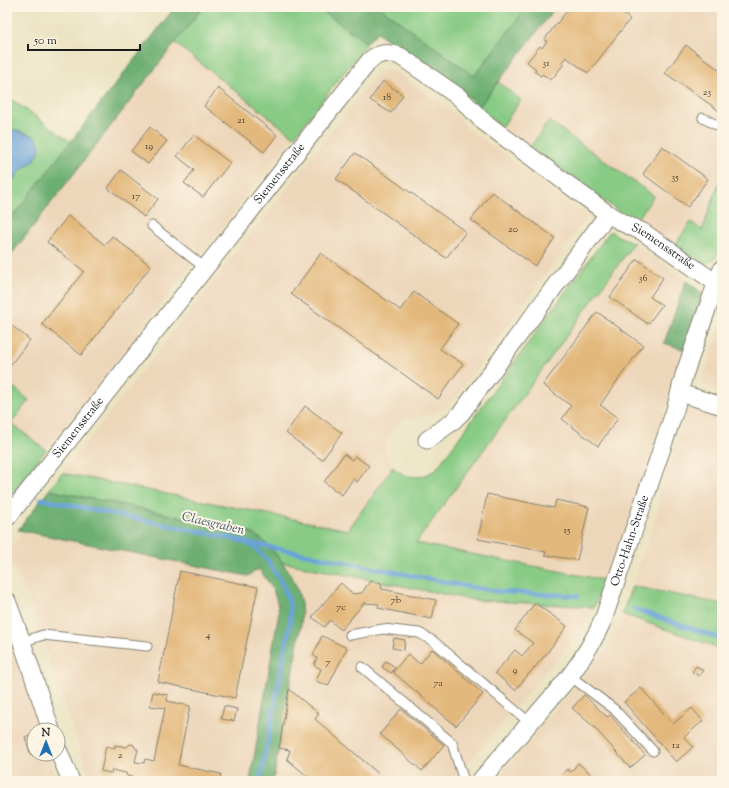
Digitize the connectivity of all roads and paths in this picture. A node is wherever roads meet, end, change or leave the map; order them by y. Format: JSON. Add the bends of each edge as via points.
{"nodes":[{"id":1,"x":703,"y":118,"type":"dead end"},
{"id":2,"x":722,"y":128,"type":"edge"},
{"id":3,"x":608,"y":214,"type":"junction"},
{"id":4,"x":152,"y":226,"type":"dead end"},
{"id":5,"x":205,"y":268,"type":"junction"},
{"id":6,"x":719,"y":276,"type":"edge"},
{"id":7,"x":680,"y":393,"type":"junction"},
{"id":8,"x":722,"y":406,"type":"edge"},
{"id":9,"x":427,"y":440,"type":"dead end"},
{"id":10,"x":7,"y":518,"type":"edge"},
{"id":11,"x":7,"y":601,"type":"edge"},
{"id":12,"x":350,"y":635,"type":"dead end"},
{"id":13,"x":22,"y":642,"type":"junction"},
{"id":14,"x":147,"y":646,"type":"dead end"},
{"id":15,"x":362,"y":667,"type":"dead end"},
{"id":16,"x":570,"y":676,"type":"junction"},
{"id":17,"x":48,"y":722,"type":"edge"},
{"id":18,"x":530,"y":723,"type":"junction"},
{"id":19,"x":652,"y":751,"type":"dead end"},
{"id":20,"x":63,"y":762,"type":"edge"},
{"id":21,"x":482,"y":780,"type":"edge"},
{"id":22,"x":71,"y":781,"type":"edge"},
{"id":23,"x":464,"y":781,"type":"edge"}],
"edges":[{"from":1,"to":2,"type":"lane"},
{"from":3,"to":5,"type":"street","name":"Siemensstraße","via":[[484,122],[459,97],[400,56],[384,53],[370,60]]},
{"from":3,"to":6,"type":"street","name":"Siemensstraße"},
{"from":3,"to":9,"type":"street","via":[[462,412]]},
{"from":4,"to":5,"type":"lane"},
{"from":5,"to":10,"type":"street","name":"Siemensstraße"},
{"from":6,"to":7,"type":"street","name":"Otto-Hahn-Straße","via":[[684,374]]},
{"from":7,"to":8,"type":"street"},
{"from":7,"to":16,"type":"street","name":"Otto-Hahn-Straße","via":[[603,620],[584,658]]},
{"from":11,"to":13,"type":"street"},
{"from":12,"to":18,"type":"lane","via":[[383,629],[419,633],[433,641]]},
{"from":13,"to":14,"type":"lane","via":[[43,635]]},
{"from":13,"to":17,"type":"street"},
{"from":15,"to":23,"type":"lane","via":[[452,743]]},
{"from":16,"to":18,"type":"street","name":"Otto-Hahn-Straße"},
{"from":16,"to":19,"type":"lane","via":[[614,709]]},
{"from":18,"to":21,"type":"street","name":"Otto-Hahn-Straße"},
{"from":20,"to":22,"type":"street"}]}
